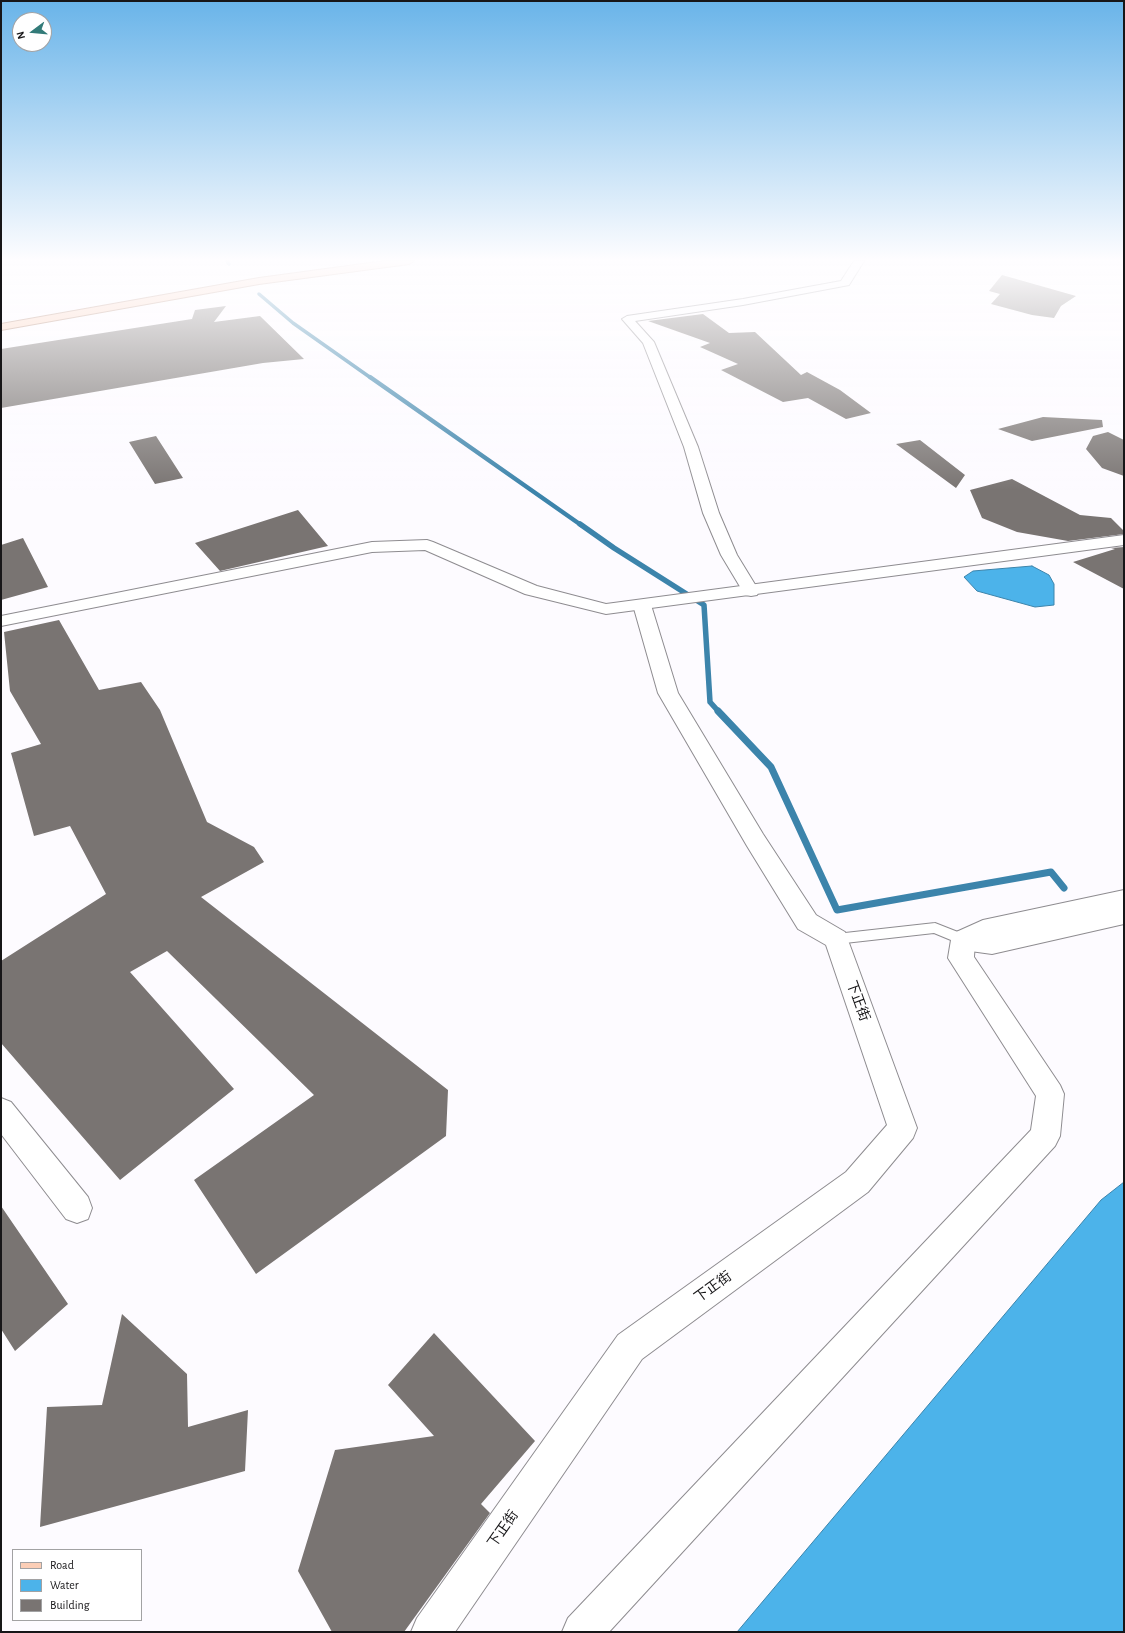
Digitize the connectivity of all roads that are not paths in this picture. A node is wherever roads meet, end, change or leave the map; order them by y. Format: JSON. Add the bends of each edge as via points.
{"nodes":[{"id":1,"x":644,"y":337,"type":"edge"},
{"id":2,"x":1124,"y":540,"type":"edge"},
{"id":3,"x":751,"y":591,"type":"junction"},
{"id":4,"x":642,"y":605,"type":"junction"},
{"id":5,"x":1,"y":622,"type":"edge"},
{"id":6,"x":1124,"y":899,"type":"edge"},
{"id":7,"x":1124,"y":915,"type":"edge"},
{"id":8,"x":836,"y":939,"type":"junction"},
{"id":9,"x":963,"y":940,"type":"junction"},
{"id":10,"x":1,"y":1111,"type":"edge"},
{"id":11,"x":77,"y":1208,"type":"dead end"},
{"id":12,"x":431,"y":1632,"type":"edge"},
{"id":13,"x":582,"y":1632,"type":"edge"}],
"edges":[{"from":1,"to":3,"type":"street","via":[[648,342],[691,447],[711,513],[730,555]]},
{"from":2,"to":3,"type":"street"},
{"from":3,"to":4,"type":"street"},
{"from":4,"to":5,"type":"street","via":[[606,610],[531,590],[427,546],[372,547]]},
{"from":4,"to":8,"type":"street","via":[[668,693],[807,922]]},
{"from":6,"to":9,"type":"street","via":[[983,930]]},
{"from":7,"to":9,"type":"street","via":[[992,944]]},
{"from":8,"to":9,"type":"lane","via":[[935,928]]},
{"from":8,"to":12,"type":"street","name":"下正街","via":[[903,1128],[857,1182],[630,1346]]},
{"from":9,"to":13,"type":"street","via":[[961,958],[1050,1094],[1045,1136]]},
{"from":10,"to":11,"type":"street"}]}
